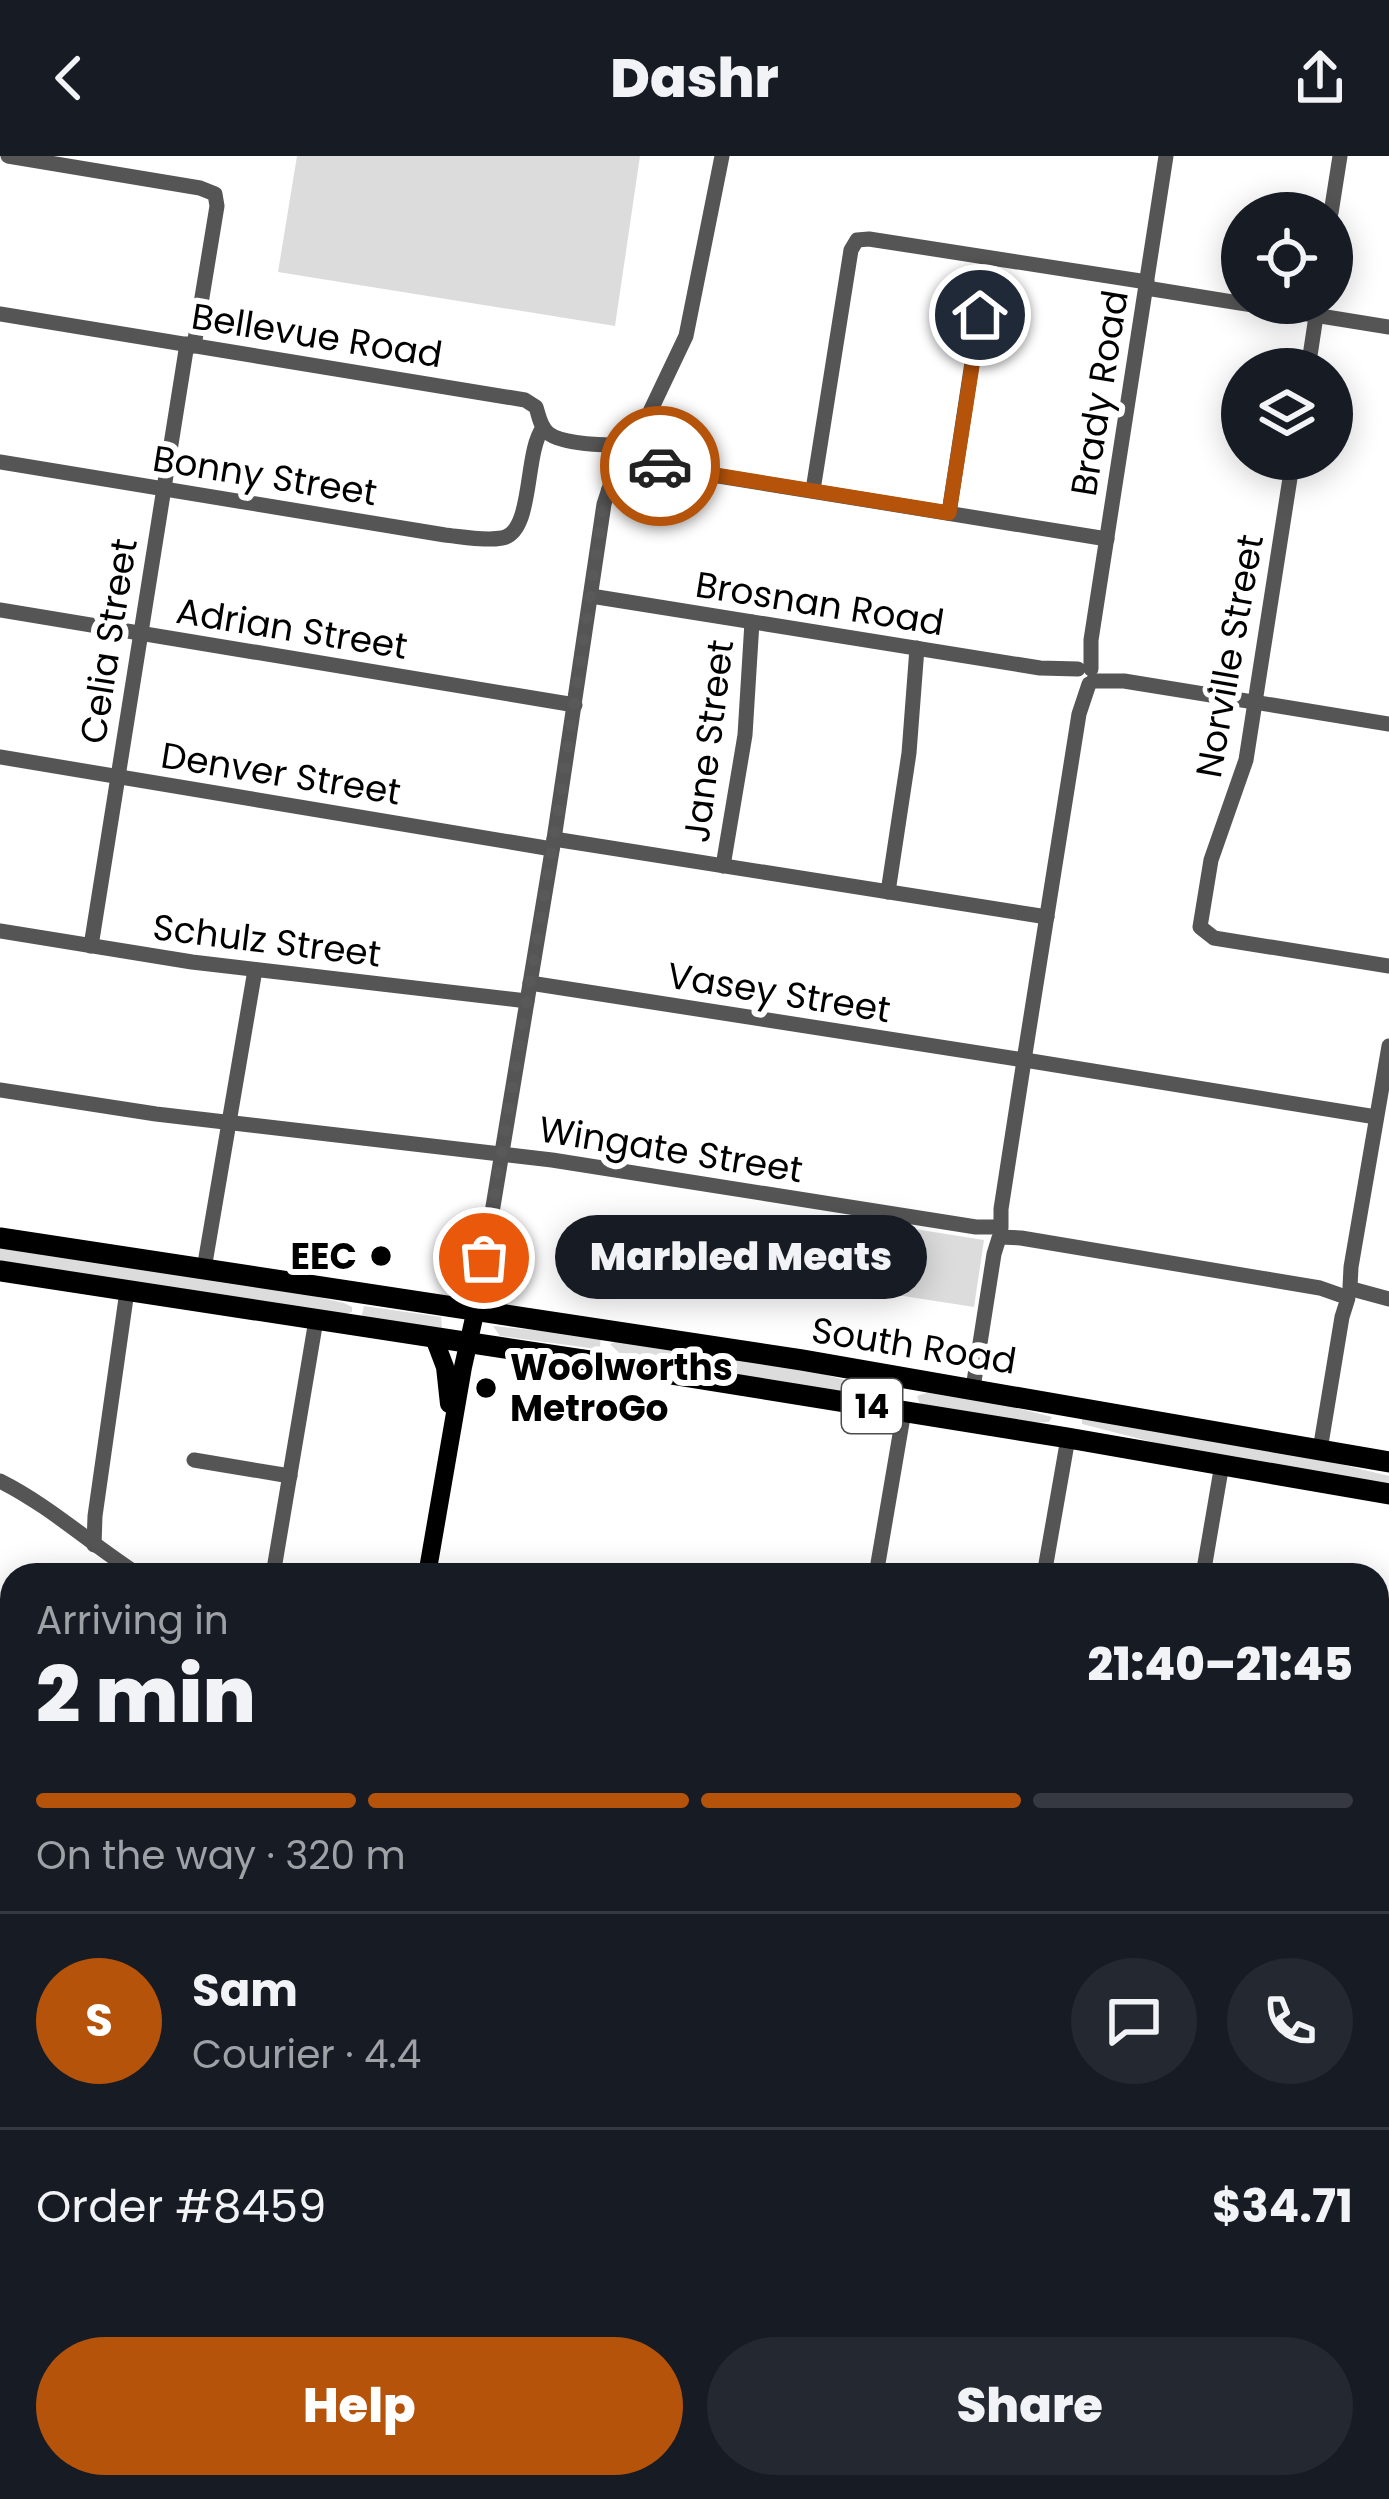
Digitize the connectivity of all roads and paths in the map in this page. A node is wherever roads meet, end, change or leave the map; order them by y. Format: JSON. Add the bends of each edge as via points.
{"nodes":[{"id":1,"x":8,"y":156,"type":"edge"},
{"id":2,"x":722,"y":156,"type":"edge"},
{"id":3,"x":1166,"y":156,"type":"edge"},
{"id":4,"x":1340,"y":156,"type":"edge"},
{"id":5,"x":1334,"y":192,"type":"edge"},
{"id":6,"x":988,"y":258,"type":"junction"},
{"id":7,"x":1146,"y":285,"type":"junction"},
{"id":8,"x":1221,"y":296,"type":"edge"},
{"id":9,"x":0,"y":314,"type":"edge"},
{"id":10,"x":1353,"y":318,"type":"edge"},
{"id":11,"x":1389,"y":327,"type":"edge"},
{"id":12,"x":191,"y":345,"type":"junction"},
{"id":13,"x":543,"y":428,"type":"junction"},
{"id":14,"x":629,"y":455,"type":"junction"},
{"id":15,"x":0,"y":462,"type":"edge"},
{"id":16,"x":1290,"y":480,"type":"edge"},
{"id":17,"x":162,"y":489,"type":"junction"},
{"id":18,"x":813,"y":490,"type":"junction"},
{"id":19,"x":949,"y":513,"type":"junction"},
{"id":20,"x":1107,"y":539,"type":"junction"},
{"id":21,"x":591,"y":596,"type":"junction"},
{"id":22,"x":0,"y":610,"type":"edge"},
{"id":23,"x":752,"y":622,"type":"junction"},
{"id":24,"x":139,"y":634,"type":"junction"},
{"id":25,"x":917,"y":648,"type":"junction"},
{"id":26,"x":1085,"y":675,"type":"junction"},
{"id":27,"x":1254,"y":702,"type":"junction"},
{"id":28,"x":575,"y":706,"type":"junction"},
{"id":29,"x":1389,"y":724,"type":"edge"},
{"id":30,"x":0,"y":757,"type":"edge"},
{"id":31,"x":117,"y":776,"type":"junction"},
{"id":32,"x":553,"y":844,"type":"junction"},
{"id":33,"x":723,"y":866,"type":"junction"},
{"id":34,"x":888,"y":892,"type":"junction"},
{"id":35,"x":1047,"y":917,"type":"junction"},
{"id":36,"x":0,"y":931,"type":"edge"},
{"id":37,"x":91,"y":946,"type":"junction"},
{"id":38,"x":1389,"y":966,"type":"edge"},
{"id":39,"x":255,"y":970,"type":"junction"},
{"id":40,"x":530,"y":983,"type":"junction"},
{"id":41,"x":527,"y":1001,"type":"junction"},
{"id":42,"x":1389,"y":1046,"type":"edge"},
{"id":43,"x":1024,"y":1060,"type":"junction"},
{"id":44,"x":0,"y":1090,"type":"edge"},
{"id":45,"x":1376,"y":1117,"type":"junction"},
{"id":46,"x":229,"y":1123,"type":"junction"},
{"id":47,"x":502,"y":1154,"type":"junction"},
{"id":48,"x":995,"y":1234,"type":"junction"},
{"id":49,"x":0,"y":1238,"type":"edge"},
{"id":50,"x":204,"y":1269,"type":"junction"},
{"id":51,"x":0,"y":1271,"type":"edge"},
{"id":52,"x":127,"y":1291,"type":"junction"},
{"id":53,"x":361,"y":1292,"type":"junction"},
{"id":54,"x":1346,"y":1292,"type":"junction"},
{"id":55,"x":1381,"y":1298,"type":"edge"},
{"id":56,"x":476,"y":1309,"type":"junction"},
{"id":57,"x":316,"y":1320,"type":"junction"},
{"id":58,"x":356,"y":1326,"type":"junction"},
{"id":59,"x":608,"y":1329,"type":"junction"},
{"id":60,"x":434,"y":1338,"type":"junction"},
{"id":61,"x":468,"y":1343,"type":"junction"},
{"id":62,"x":603,"y":1363,"type":"junction"},
{"id":63,"x":910,"y":1378,"type":"junction"},
{"id":64,"x":973,"y":1388,"type":"junction"},
{"id":65,"x":1073,"y":1406,"type":"junction"},
{"id":66,"x":904,"y":1412,"type":"junction"},
{"id":67,"x":452,"y":1426,"type":"junction"},
{"id":68,"x":1068,"y":1438,"type":"junction"},
{"id":69,"x":1320,"y":1450,"type":"junction"},
{"id":70,"x":194,"y":1460,"type":"dead end"},
{"id":71,"x":1389,"y":1462,"type":"edge"},
{"id":72,"x":1222,"y":1464,"type":"junction"},
{"id":73,"x":290,"y":1476,"type":"junction"},
{"id":74,"x":0,"y":1481,"type":"edge"},
{"id":75,"x":1389,"y":1495,"type":"edge"},
{"id":76,"x":94,"y":1516,"type":"junction"},
{"id":77,"x":63,"y":1522,"type":"junction"},
{"id":78,"x":94,"y":1545,"type":"junction"},
{"id":79,"x":109,"y":1563,"type":"edge"},
{"id":80,"x":275,"y":1563,"type":"edge"},
{"id":81,"x":429,"y":1563,"type":"edge"},
{"id":82,"x":878,"y":1563,"type":"edge"},
{"id":83,"x":1046,"y":1563,"type":"edge"},
{"id":84,"x":1205,"y":1563,"type":"edge"}],
"edges":[{"from":1,"to":12,"type":"street","name":"Celia Street","via":[[215,194]]},
{"from":2,"to":14,"type":"street","via":[[686,335]]},
{"from":3,"to":7,"type":"street","name":"Brady Road"},
{"from":4,"to":5,"type":"street"},
{"from":6,"to":7,"type":"street"},
{"from":6,"to":18,"type":"street","via":[[869,239],[853,245]]},
{"from":6,"to":19,"type":"street"},
{"from":7,"to":8,"type":"street"},
{"from":7,"to":20,"type":"street","name":"Brady Road"},
{"from":9,"to":12,"type":"street","name":"Bellevue Road"},
{"from":10,"to":11,"type":"street"},
{"from":12,"to":13,"type":"street","name":"Bellevue Road","via":[[525,400],[536,406]]},
{"from":12,"to":17,"type":"street","name":"Celia Street"},
{"from":13,"to":14,"type":"street","name":"Bellevue Road"},
{"from":13,"to":17,"type":"street","name":"Bonny Street","via":[[518,529],[504,538],[445,536]]},
{"from":14,"to":18,"type":"street","name":"Bellevue Road"},
{"from":14,"to":21,"type":"street","via":[[603,519]]},
{"from":15,"to":17,"type":"street","name":"Bonny Street"},
{"from":16,"to":27,"type":"street","name":"Norville Street"},
{"from":17,"to":24,"type":"street","name":"Celia Street"},
{"from":18,"to":19,"type":"street","name":"Bellevue Road"},
{"from":19,"to":20,"type":"street","name":"Bellevue Road"},
{"from":20,"to":26,"type":"street","name":"Brady Road"},
{"from":21,"to":23,"type":"street","name":"Brosnan Road"},
{"from":21,"to":28,"type":"street"},
{"from":22,"to":24,"type":"street","name":"Adrian Street"},
{"from":23,"to":25,"type":"street","name":"Brosnan Road"},
{"from":23,"to":33,"type":"street","name":"Jane Street","via":[[745,735]]},
{"from":24,"to":28,"type":"street","name":"Adrian Street"},
{"from":24,"to":31,"type":"street","name":"Celia Street"},
{"from":25,"to":26,"type":"street","name":"Brosnan Road"},
{"from":25,"to":34,"type":"street"},
{"from":26,"to":27,"type":"street","name":"Brosnan Road"},
{"from":26,"to":35,"type":"street","name":"Brady Road"},
{"from":27,"to":29,"type":"street","name":"Brosnan Road"},
{"from":27,"to":38,"type":"street","name":"Norville Street","via":[[1243,772],[1211,860],[1202,931]]},
{"from":28,"to":32,"type":"street"},
{"from":30,"to":31,"type":"street","name":"Denver Street"},
{"from":31,"to":32,"type":"street","name":"Denver Street"},
{"from":31,"to":37,"type":"street","name":"Celia Street"},
{"from":32,"to":33,"type":"street","name":"Denver Street"},
{"from":32,"to":40,"type":"street"},
{"from":33,"to":34,"type":"street","name":"Denver Street"},
{"from":34,"to":35,"type":"street","name":"Denver Street"},
{"from":35,"to":43,"type":"street","name":"Brady Road"},
{"from":36,"to":37,"type":"street","name":"Schulz Street"},
{"from":37,"to":39,"type":"street","name":"Schulz Street"},
{"from":39,"to":41,"type":"street","name":"Schulz Street"},
{"from":39,"to":46,"type":"street"},
{"from":40,"to":41,"type":"street"},
{"from":40,"to":43,"type":"street","name":"Vasey Street"},
{"from":41,"to":47,"type":"street"},
{"from":42,"to":45,"type":"street"},
{"from":43,"to":45,"type":"street","name":"Vasey Street"},
{"from":43,"to":48,"type":"street","name":"Brady Road"},
{"from":44,"to":46,"type":"street","name":"Wingate Street"},
{"from":45,"to":54,"type":"street"},
{"from":46,"to":47,"type":"street","name":"Wingate Street"},
{"from":46,"to":50,"type":"street"},
{"from":47,"to":48,"type":"street","name":"Wingate Street"},
{"from":47,"to":56,"type":"street"},
{"from":48,"to":54,"type":"street","name":"Wingate Street"},
{"from":48,"to":64,"type":"street","name":"Brady Road"},
{"from":49,"to":50,"type":"highway","name":"South Road","number":"14"},
{"from":50,"to":53,"type":"highway","name":"South Road","number":"14"},
{"from":51,"to":52,"type":"highway","name":"South Road","number":"14"},
{"from":52,"to":57,"type":"highway","name":"South Road","number":"14"},
{"from":52,"to":76,"type":"street"},
{"from":53,"to":56,"type":"highway","name":"South Road","number":"14"},
{"from":53,"to":58,"type":"highway"},
{"from":54,"to":55,"type":"street","name":"Wingate Street"},
{"from":54,"to":69,"type":"street"},
{"from":56,"to":59,"type":"highway","name":"South Road","number":"14"},
{"from":56,"to":61,"type":"main road"},
{"from":57,"to":58,"type":"highway","name":"South Road","number":"14"},
{"from":57,"to":73,"type":"street"},
{"from":58,"to":60,"type":"highway","name":"South Road","number":"14"},
{"from":59,"to":62,"type":"highway"},
{"from":59,"to":63,"type":"highway","name":"South Road","number":"14"},
{"from":60,"to":61,"type":"highway","name":"South Road","number":"14"},
{"from":60,"to":67,"type":"main road"},
{"from":61,"to":62,"type":"highway","name":"South Road","number":"14"},
{"from":61,"to":67,"type":"main road"},
{"from":62,"to":66,"type":"highway","name":"South Road","number":"14"},
{"from":63,"to":64,"type":"highway","name":"South Road","number":"14"},
{"from":63,"to":66,"type":"highway"},
{"from":64,"to":65,"type":"highway","name":"South Road","number":"14"},
{"from":65,"to":68,"type":"highway"},
{"from":65,"to":69,"type":"highway","name":"South Road","number":"14"},
{"from":66,"to":68,"type":"highway","name":"South Road","number":"14"},
{"from":66,"to":82,"type":"street"},
{"from":67,"to":81,"type":"main road"},
{"from":68,"to":72,"type":"highway","name":"South Road","number":"14"},
{"from":68,"to":83,"type":"street"},
{"from":69,"to":71,"type":"highway","name":"South Road","number":"14"},
{"from":70,"to":73,"type":"street"},
{"from":72,"to":75,"type":"highway","name":"South Road","number":"14"},
{"from":72,"to":84,"type":"street"},
{"from":73,"to":80,"type":"street"},
{"from":74,"to":77,"type":"street"},
{"from":76,"to":77,"type":"street","via":[[88,1526]]},
{"from":76,"to":78,"type":"street"},
{"from":77,"to":78,"type":"street"},
{"from":78,"to":79,"type":"street"}]}
